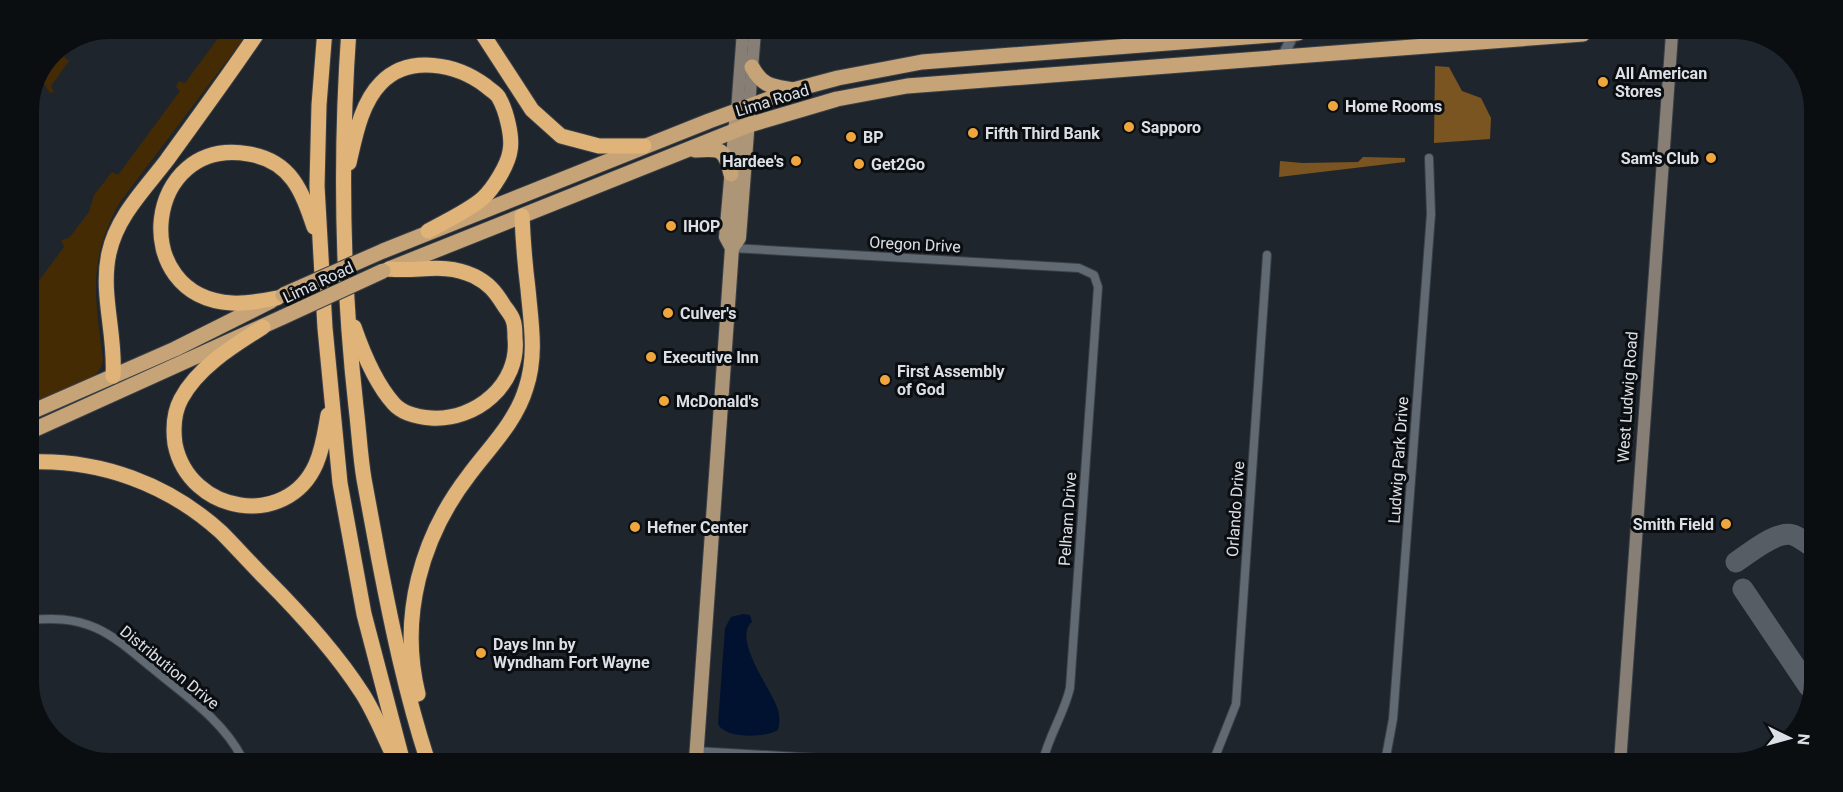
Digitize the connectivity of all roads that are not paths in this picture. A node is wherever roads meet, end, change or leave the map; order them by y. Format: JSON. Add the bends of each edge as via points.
{"nodes":[{"id":1,"x":253,"y":39,"type":"edge"},
{"id":2,"x":324,"y":39,"type":"edge"},
{"id":3,"x":349,"y":39,"type":"edge"},
{"id":4,"x":486,"y":39,"type":"edge"},
{"id":5,"x":743,"y":39,"type":"edge"},
{"id":6,"x":754,"y":39,"type":"edge"},
{"id":7,"x":1213,"y":39,"type":"edge"},
{"id":8,"x":1287,"y":39,"type":"edge"},
{"id":9,"x":1287,"y":39,"type":"edge"},
{"id":10,"x":1520,"y":39,"type":"edge"},
{"id":11,"x":1672,"y":39,"type":"edge"},
{"id":12,"x":1282,"y":58,"type":"junction"},
{"id":13,"x":752,"y":67,"type":"junction"},
{"id":14,"x":793,"y":90,"type":"junction"},
{"id":15,"x":743,"y":108,"type":"junction"},
{"id":16,"x":742,"y":128,"type":"junction"},
{"id":17,"x":644,"y":146,"type":"junction"},
{"id":18,"x":680,"y":152,"type":"junction"},
{"id":19,"x":1429,"y":158,"type":"dead end"},
{"id":20,"x":731,"y":174,"type":"junction"},
{"id":21,"x":343,"y":186,"type":"junction"},
{"id":22,"x":522,"y":216,"type":"junction"},
{"id":23,"x":428,"y":231,"type":"junction"},
{"id":24,"x":321,"y":248,"type":"junction"},
{"id":25,"x":732,"y":248,"type":"junction"},
{"id":26,"x":1267,"y":255,"type":"dead end"},
{"id":27,"x":386,"y":270,"type":"junction"},
{"id":28,"x":1094,"y":275,"type":"joint"},
{"id":29,"x":280,"y":297,"type":"junction"},
{"id":30,"x":347,"y":306,"type":"junction"},
{"id":31,"x":263,"y":327,"type":"junction"},
{"id":32,"x":114,"y":376,"type":"junction"},
{"id":33,"x":331,"y":385,"type":"junction"},
{"id":34,"x":39,"y":409,"type":"edge"},
{"id":35,"x":39,"y":428,"type":"edge"},
{"id":36,"x":39,"y":462,"type":"edge"},
{"id":37,"x":39,"y":619,"type":"edge"},
{"id":38,"x":239,"y":753,"type":"edge"},
{"id":39,"x":392,"y":753,"type":"edge"},
{"id":40,"x":400,"y":753,"type":"edge"},
{"id":41,"x":427,"y":753,"type":"edge"},
{"id":42,"x":428,"y":753,"type":"edge"},
{"id":43,"x":696,"y":753,"type":"edge"},
{"id":44,"x":1046,"y":753,"type":"edge"},
{"id":45,"x":1217,"y":753,"type":"edge"},
{"id":46,"x":1387,"y":753,"type":"edge"},
{"id":47,"x":1621,"y":753,"type":"edge"}],
"edges":[{"from":1,"to":32,"type":"highway","via":[[132,204],[114,236],[105,292]]},
{"from":2,"to":24,"type":"highway","via":[[317,186]]},
{"from":3,"to":21,"type":"highway"},
{"from":4,"to":17,"type":"highway","via":[[532,110],[561,136],[599,146]]},
{"from":5,"to":15,"type":"main road"},
{"from":6,"to":13,"type":"main road"},
{"from":7,"to":14,"type":"highway","name":"Lima Road","via":[[922,62]]},
{"from":8,"to":12,"type":"street"},
{"from":9,"to":12,"type":"street"},
{"from":10,"to":12,"type":"highway","name":"Lima Road"},
{"from":11,"to":47,"type":"main road","name":"West Ludwig Road"},
{"from":12,"to":16,"type":"highway","name":"Lima Road","via":[[906,86],[837,99]]},
{"from":13,"to":14,"type":"highway","via":[[762,82]]},
{"from":13,"to":15,"type":"main road"},
{"from":14,"to":15,"type":"highway","name":"Lima Road"},
{"from":15,"to":16,"type":"main road"},
{"from":15,"to":17,"type":"highway","name":"Lima Road"},
{"from":16,"to":18,"type":"highway","name":"Lima Road"},
{"from":16,"to":20,"type":"main road"},
{"from":16,"to":25,"type":"main road","via":[[739,238]]},
{"from":17,"to":23,"type":"highway","name":"Lima Road"},
{"from":18,"to":20,"type":"highway","via":[[722,151]]},
{"from":18,"to":22,"type":"highway","name":"Lima Road"},
{"from":19,"to":46,"type":"street","name":"Ludwig Park Drive","via":[[1430,226],[1393,719]]},
{"from":20,"to":25,"type":"main road","via":[[726,237]]},
{"from":21,"to":23,"type":"highway","via":[[365,107],[381,83],[402,70],[429,65],[472,76],[499,96],[509,123],[511,151],[498,179],[483,198]]},
{"from":21,"to":30,"type":"highway"},
{"from":22,"to":27,"type":"highway","name":"Lima Road"},
{"from":22,"to":42,"type":"highway","via":[[533,343],[526,389],[509,424],[446,507],[424,554],[417,582],[411,633],[413,665]]},
{"from":23,"to":29,"type":"highway","name":"Lima Road","bridge":true},
{"from":24,"to":29,"type":"highway","via":[[294,179],[268,159],[237,152],[216,154],[199,161],[172,186],[164,202],[159,231],[163,251],[185,285],[200,295],[230,303]]},
{"from":24,"to":33,"type":"highway"},
{"from":25,"to":28,"type":"street","name":"Oregon Drive","via":[[1079,268]]},
{"from":25,"to":43,"type":"main road"},
{"from":26,"to":45,"type":"street","name":"Orlando Drive","via":[[1236,704]]},
{"from":27,"to":30,"type":"highway","via":[[447,267],[474,276],[493,288],[513,320],[516,349],[508,376],[493,397],[472,411],[444,419],[417,417],[395,405],[361,348]]},
{"from":27,"to":31,"type":"highway","name":"Lima Road","bridge":true},
{"from":28,"to":44,"type":"street","name":"Pelham Drive","via":[[1098,287],[1070,688]]},
{"from":29,"to":32,"type":"highway","name":"Lima Road"},
{"from":30,"to":41,"type":"highway","via":[[364,477],[396,645]]},
{"from":31,"to":33,"type":"highway","via":[[207,367],[188,387],[174,418],[177,452],[184,469],[206,493],[221,501],[259,505],[274,502],[305,482],[323,444]]},
{"from":31,"to":35,"type":"highway","name":"Lima Road"},
{"from":32,"to":34,"type":"highway","name":"Lima Road"},
{"from":33,"to":40,"type":"highway","via":[[340,483],[362,603]]},
{"from":36,"to":39,"type":"highway","via":[[82,464],[128,476],[174,498],[220,532],[282,595],[342,665],[363,694]]},
{"from":37,"to":38,"type":"street","name":"Distribution Drive","via":[[59,618],[97,628],[127,648],[189,697],[224,730]]}]}
